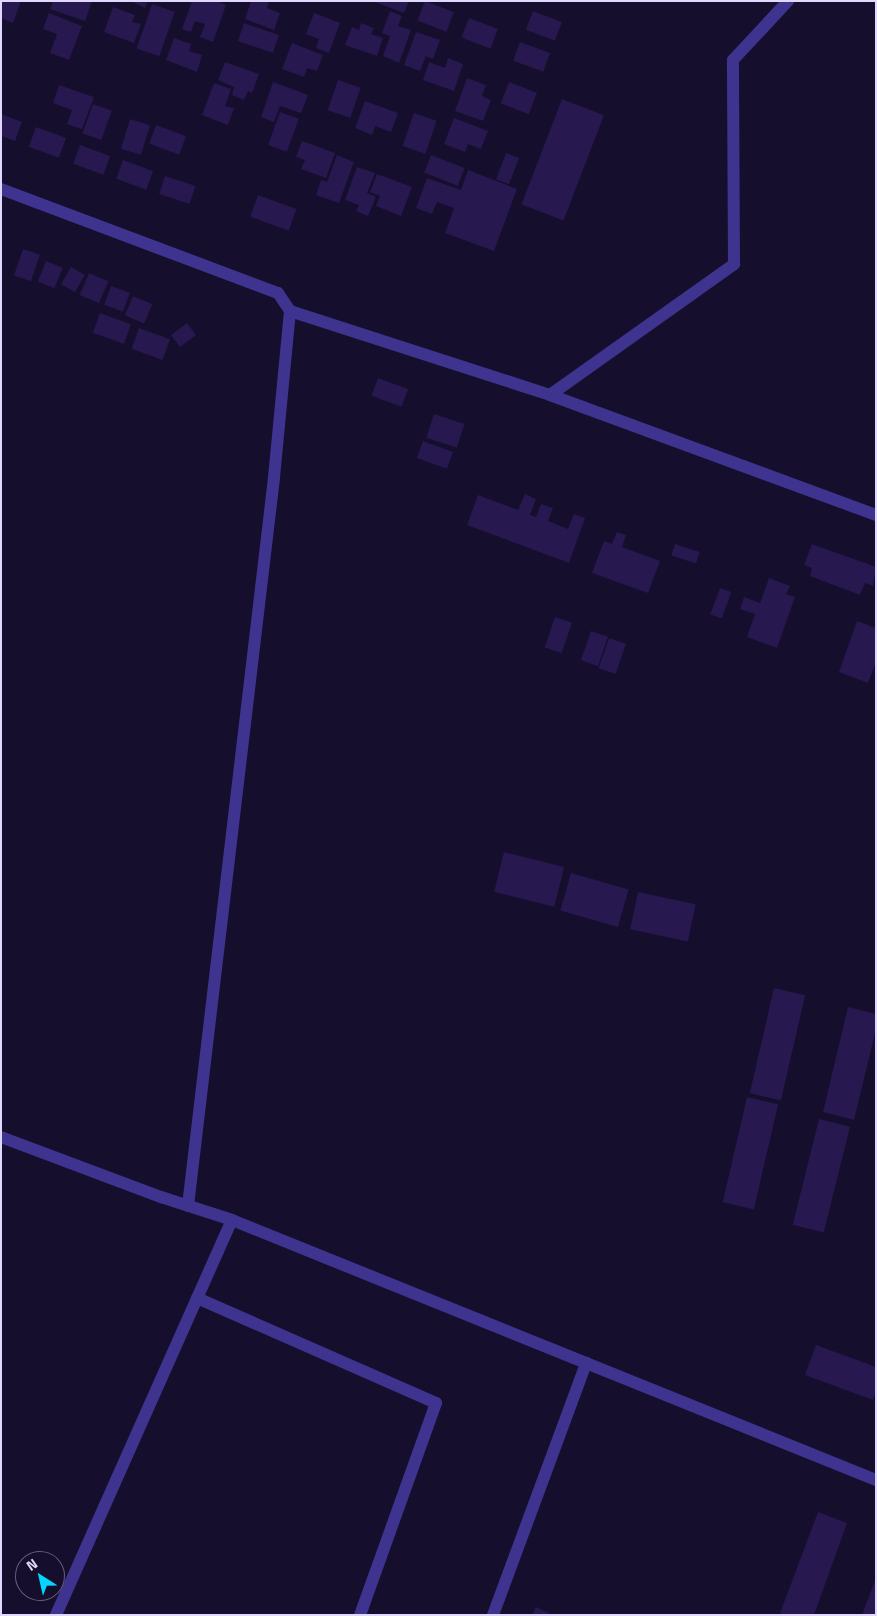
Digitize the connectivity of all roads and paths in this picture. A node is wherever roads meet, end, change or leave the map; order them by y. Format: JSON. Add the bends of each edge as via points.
{"nodes":[{"id":1,"x":788,"y":1,"type":"edge"},
{"id":2,"x":1,"y":189,"type":"edge"},
{"id":3,"x":290,"y":311,"type":"junction"},
{"id":4,"x":550,"y":395,"type":"junction"},
{"id":5,"x":876,"y":515,"type":"edge"},
{"id":6,"x":1,"y":1137,"type":"edge"},
{"id":7,"x":188,"y":1206,"type":"junction"},
{"id":8,"x":232,"y":1220,"type":"junction"},
{"id":9,"x":197,"y":1298,"type":"junction"},
{"id":10,"x":586,"y":1363,"type":"junction"},
{"id":11,"x":876,"y":1480,"type":"edge"},
{"id":12,"x":56,"y":1615,"type":"edge"},
{"id":13,"x":360,"y":1615,"type":"edge"},
{"id":14,"x":493,"y":1615,"type":"edge"}],
"edges":[{"from":1,"to":4,"type":"lane","via":[[733,60],[734,264]]},
{"from":2,"to":3,"type":"lane","via":[[278,294]]},
{"from":3,"to":4,"type":"lane"},
{"from":3,"to":7,"type":"lane","via":[[273,488]]},
{"from":4,"to":5,"type":"lane"},
{"from":6,"to":7,"type":"lane"},
{"from":7,"to":8,"type":"lane"},
{"from":8,"to":9,"type":"lane"},
{"from":8,"to":10,"type":"lane"},
{"from":9,"to":12,"type":"lane"},
{"from":9,"to":13,"type":"lane","via":[[436,1403]]},
{"from":10,"to":11,"type":"lane"},
{"from":10,"to":14,"type":"lane"}]}
